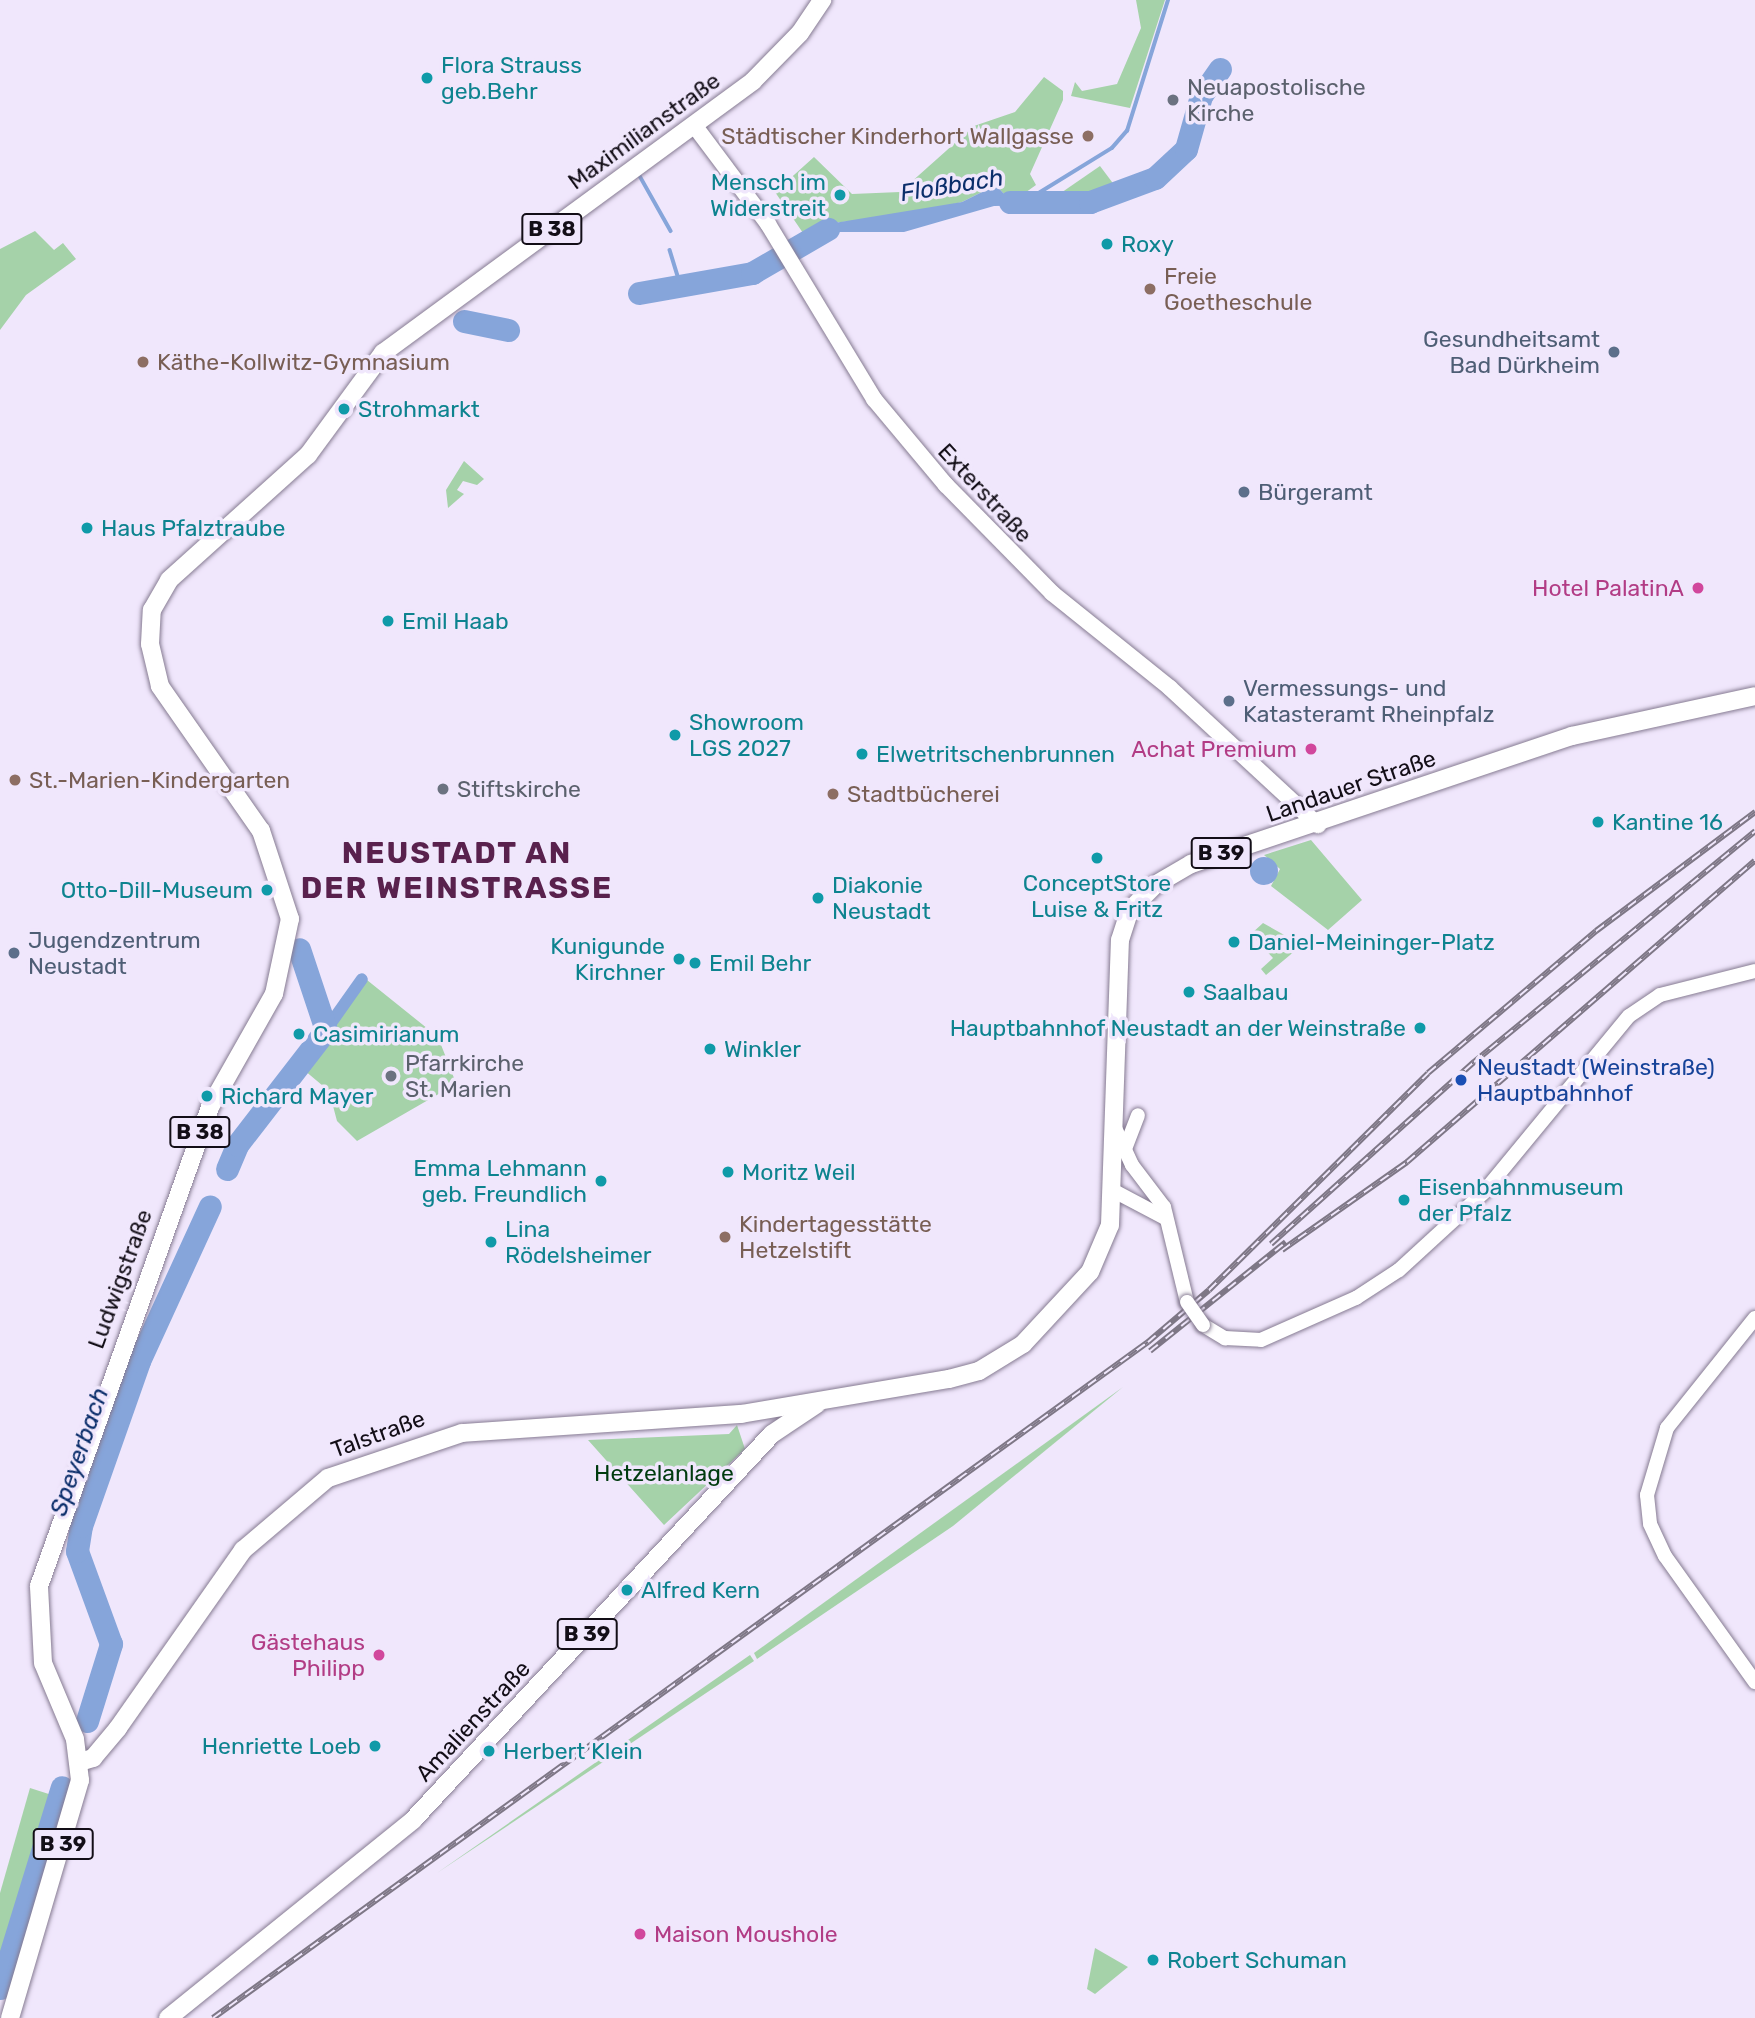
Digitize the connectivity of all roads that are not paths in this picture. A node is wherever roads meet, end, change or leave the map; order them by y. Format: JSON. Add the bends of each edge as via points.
{"nodes":[{"id":1,"x":822,"y":0,"type":"edge"},
{"id":2,"x":694,"y":125,"type":"junction"},
{"id":3,"x":1755,"y":696,"type":"edge"},
{"id":4,"x":1318,"y":825,"type":"junction"},
{"id":5,"x":288,"y":902,"type":"joint"},
{"id":6,"x":1755,"y":971,"type":"edge"},
{"id":7,"x":1138,"y":1115,"type":"dead end"},
{"id":8,"x":1115,"y":1128,"type":"junction"},
{"id":9,"x":1125,"y":1149,"type":"junction"},
{"id":10,"x":1143,"y":1182,"type":"junction"},
{"id":11,"x":1114,"y":1191,"type":"junction"},
{"id":12,"x":1170,"y":1225,"type":"junction"},
{"id":13,"x":1063,"y":1305,"type":"joint"},
{"id":14,"x":1755,"y":1318,"type":"edge"},
{"id":15,"x":819,"y":1403,"type":"junction"},
{"id":16,"x":771,"y":1409,"type":"junction"},
{"id":17,"x":741,"y":1414,"type":"junction"},
{"id":18,"x":772,"y":1434,"type":"junction"},
{"id":19,"x":755,"y":1453,"type":"junction"},
{"id":20,"x":1755,"y":1682,"type":"edge"},
{"id":21,"x":118,"y":1728,"type":"junction"},
{"id":22,"x":75,"y":1739,"type":"junction"},
{"id":23,"x":80,"y":1762,"type":"junction"},
{"id":24,"x":10,"y":2018,"type":"edge"},
{"id":25,"x":168,"y":2018,"type":"edge"}],
"edges":[{"from":1,"to":2,"type":"main road","name":"Maximilianstraße","number":"B 38","via":[[780,55]]},
{"from":2,"to":4,"type":"main road","name":"Exterstraße","via":[[785,251],[874,399],[977,519],[1052,593],[1170,688]]},
{"from":2,"to":5,"type":"main road","name":"Maximilianstraße","number":"B 38","via":[[364,372],[318,444],[161,590],[149,625],[160,686],[261,831]]},
{"from":3,"to":4,"type":"main road","name":"Landauer Straße","number":"B 39","via":[[1596,728]]},
{"from":4,"to":8,"type":"main road","name":"Landauer Straße","number":"B 39","via":[[1191,864],[1130,910],[1117,974]]},
{"from":5,"to":22,"type":"main road","name":"Ludwigstraße","number":"B 38","via":[[283,965],[274,994],[210,1107],[42,1575],[37,1606],[43,1663]]},
{"from":6,"to":12,"type":"street","bridge":true,"via":[[1660,995],[1629,1016],[1483,1193],[1408,1262],[1356,1298],[1261,1340],[1225,1338],[1203,1325],[1187,1302]]},
{"from":7,"to":9,"type":"street"},
{"from":8,"to":9,"type":"street"},
{"from":8,"to":11,"type":"main road","name":"Landauer Straße","number":"B 39"},
{"from":9,"to":10,"type":"street"},
{"from":10,"to":11,"type":"street"},
{"from":10,"to":12,"type":"street"},
{"from":11,"to":12,"type":"street","via":[[1152,1206]]},
{"from":11,"to":13,"type":"main road","name":"Landauer Straße","number":"B 39","via":[[1097,1260]]},
{"from":13,"to":15,"type":"main road","name":"Talstraße","number":"B 39","via":[[1023,1344],[979,1371]]},
{"from":14,"to":20,"type":"street","via":[[1657,1447],[1647,1505],[1665,1556]]},
{"from":15,"to":16,"type":"main road","name":"Talstraße","number":"B 39"},
{"from":15,"to":18,"type":"main road","name":"Amalienstraße","number":"B 39"},
{"from":16,"to":17,"type":"main road","name":"Talstraße","number":"B 39"},
{"from":16,"to":18,"type":"main road"},
{"from":17,"to":19,"type":"main road","via":[[757,1430]]},
{"from":17,"to":21,"type":"main road","name":"Talstraße","number":"B 39","via":[[462,1433],[328,1478],[243,1550]]},
{"from":18,"to":19,"type":"main road","name":"Amalienstraße","number":"B 39"},
{"from":19,"to":25,"type":"main road","name":"Amalienstraße","number":"B 39","via":[[413,1820]]},
{"from":21,"to":22,"type":"main road","via":[[97,1741]]},
{"from":21,"to":23,"type":"main road","name":"Talstraße","number":"B 39","via":[[93,1758]]},
{"from":22,"to":23,"type":"main road","name":"Ludwigstraße"},
{"from":23,"to":24,"type":"main road","number":"B 39","via":[[74,1804]]}]}
